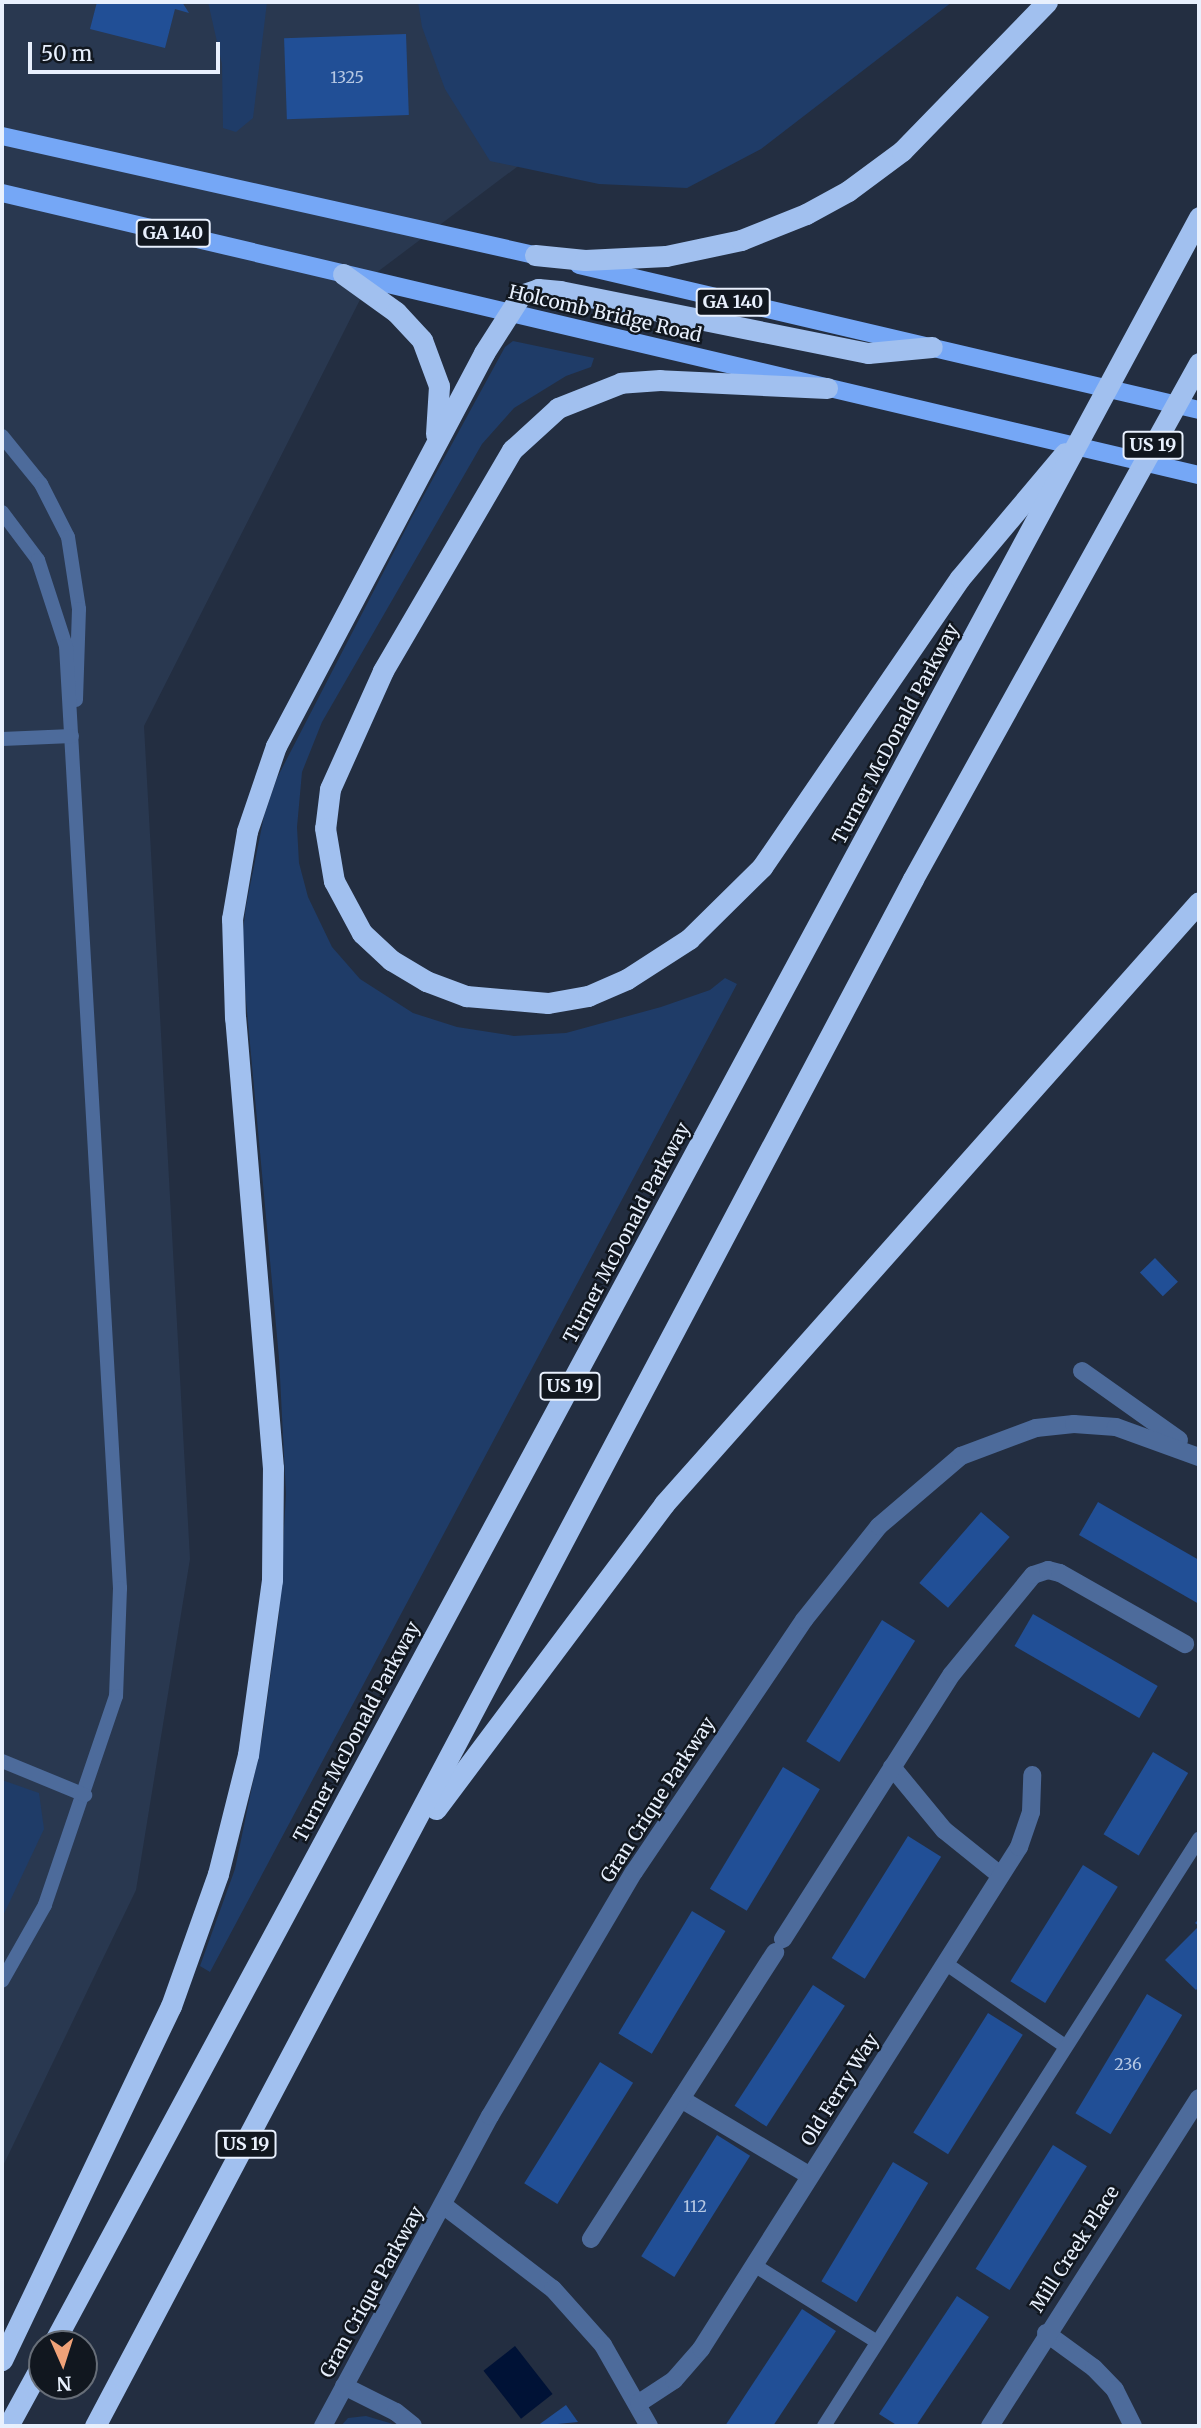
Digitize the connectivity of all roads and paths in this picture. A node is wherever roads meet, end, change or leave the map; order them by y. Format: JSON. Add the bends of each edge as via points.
{"nodes":[{"id":1,"x":1046,"y":2,"type":"edge"},
{"id":2,"x":2,"y":125,"type":"edge"},
{"id":3,"x":10,"y":138,"type":"edge"},
{"id":4,"x":2,"y":193,"type":"edge"},
{"id":5,"x":1199,"y":217,"type":"edge"},
{"id":6,"x":535,"y":255,"type":"junction"},
{"id":7,"x":343,"y":274,"type":"junction"},
{"id":8,"x":507,"y":312,"type":"junction"},
{"id":9,"x":932,"y":347,"type":"junction"},
{"id":10,"x":1199,"y":363,"type":"edge"},
{"id":11,"x":827,"y":388,"type":"junction"},
{"id":12,"x":1199,"y":410,"type":"edge"},
{"id":13,"x":1088,"y":428,"type":"junction"},
{"id":14,"x":2,"y":436,"type":"edge"},
{"id":15,"x":426,"y":466,"type":"junction"},
{"id":16,"x":1199,"y":475,"type":"edge"},
{"id":17,"x":2,"y":512,"type":"edge"},
{"id":18,"x":72,"y":736,"type":"junction"},
{"id":19,"x":2,"y":739,"type":"edge"},
{"id":20,"x":1199,"y":902,"type":"edge"},
{"id":21,"x":1082,"y":1371,"type":"dead end"},
{"id":22,"x":1199,"y":1455,"type":"edge"},
{"id":23,"x":1185,"y":1644,"type":"dead end"},
{"id":24,"x":2,"y":1760,"type":"edge"},
{"id":25,"x":892,"y":1767,"type":"junction"},
{"id":26,"x":1032,"y":1775,"type":"dead end"},
{"id":27,"x":85,"y":1794,"type":"junction"},
{"id":28,"x":1199,"y":1839,"type":"edge"},
{"id":29,"x":397,"y":1861,"type":"junction"},
{"id":30,"x":1000,"y":1875,"type":"junction"},
{"id":31,"x":945,"y":1963,"type":"junction"},
{"id":32,"x":2,"y":1981,"type":"edge"},
{"id":33,"x":1065,"y":2046,"type":"junction"},
{"id":34,"x":1199,"y":2098,"type":"edge"},
{"id":35,"x":681,"y":2099,"type":"junction"},
{"id":36,"x":810,"y":2176,"type":"junction"},
{"id":37,"x":443,"y":2205,"type":"junction"},
{"id":38,"x":592,"y":2239,"type":"dead end"},
{"id":39,"x":754,"y":2265,"type":"junction"},
{"id":40,"x":61,"y":2330,"type":"edge"},
{"id":41,"x":1046,"y":2333,"type":"junction"},
{"id":42,"x":877,"y":2342,"type":"junction"},
{"id":43,"x":2,"y":2360,"type":"edge"},
{"id":44,"x":344,"y":2386,"type":"junction"},
{"id":45,"x":28,"y":2390,"type":"edge"},
{"id":46,"x":639,"y":2403,"type":"junction"},
{"id":47,"x":8,"y":2426,"type":"edge"},
{"id":48,"x":95,"y":2426,"type":"edge"},
{"id":49,"x":323,"y":2426,"type":"edge"},
{"id":50,"x":413,"y":2426,"type":"edge"},
{"id":51,"x":649,"y":2426,"type":"edge"},
{"id":52,"x":824,"y":2426,"type":"edge"},
{"id":53,"x":990,"y":2426,"type":"edge"},
{"id":54,"x":1133,"y":2426,"type":"edge"}],
"edges":[{"from":1,"to":6,"type":"highway","via":[[902,152],[806,214],[741,240],[674,255],[613,260]]},
{"from":2,"to":3,"type":"street"},
{"from":3,"to":6,"type":"main road","number":"GA 140"},
{"from":4,"to":7,"type":"main road","name":"Holcomb Bridge Road","number":"GA 140"},
{"from":5,"to":13,"type":"highway","name":"Turner McDonald Parkway","number":"US 19"},
{"from":6,"to":9,"type":"main road","number":"GA 140"},
{"from":7,"to":8,"type":"main road","name":"Holcomb Bridge Road","number":"GA 140"},
{"from":7,"to":15,"type":"highway","via":[[406,321],[428,351],[440,398]]},
{"from":8,"to":9,"type":"highway","via":[[526,292],[551,289],[868,353]]},
{"from":8,"to":11,"type":"main road","name":"Holcomb Bridge Road","number":"GA 140"},
{"from":8,"to":15,"type":"highway"},
{"from":9,"to":12,"type":"main road","number":"GA 140"},
{"from":10,"to":29,"type":"highway","number":"US 19","via":[[913,879]]},
{"from":11,"to":13,"type":"highway","via":[[660,380],[621,383],[558,408],[512,450],[383,671],[330,789],[325,828],[334,881],[362,933],[391,960],[426,981],[466,996],[548,1003],[588,996],[627,979],[689,939],[762,867],[960,578]]},
{"from":11,"to":16,"type":"main road","name":"Holcomb Bridge Road","number":"GA 140"},
{"from":13,"to":40,"type":"highway","name":"Turner McDonald Parkway","number":"US 19"},
{"from":14,"to":18,"type":"lane","via":[[41,484],[68,537],[79,609],[81,664]]},
{"from":15,"to":43,"type":"highway","via":[[276,746],[247,831],[232,919],[234,1006],[270,1404],[273,1503],[266,1640],[235,1815],[199,1937],[171,2006]]},
{"from":17,"to":18,"type":"lane","via":[[38,560],[66,646]]},
{"from":18,"to":19,"type":"lane"},
{"from":18,"to":27,"type":"lane","via":[[120,1588],[116,1696]]},
{"from":20,"to":29,"type":"highway","via":[[664,1504]]},
{"from":21,"to":22,"type":"street"},
{"from":22,"to":37,"type":"street","name":"Gran Crique Parkway","via":[[1116,1427],[1054,1424],[978,1447],[927,1481],[896,1510],[811,1611],[683,1795],[541,2026]]},
{"from":23,"to":25,"type":"street","via":[[1060,1573],[1040,1571],[961,1661]]},
{"from":24,"to":27,"type":"lane"},
{"from":25,"to":30,"type":"street","via":[[944,1830]]},
{"from":25,"to":35,"type":"street"},
{"from":26,"to":30,"type":"street","name":"Old Ferry Way","via":[[1027,1830]]},
{"from":27,"to":32,"type":"lane","via":[[45,1905]]},
{"from":28,"to":33,"type":"lane"},
{"from":29,"to":48,"type":"highway","number":"US 19"},
{"from":30,"to":31,"type":"street","name":"Old Ferry Way"},
{"from":31,"to":33,"type":"lane"},
{"from":31,"to":36,"type":"street","name":"Old Ferry Way"},
{"from":33,"to":42,"type":"lane"},
{"from":34,"to":41,"type":"street","name":"Mill Creek Place"},
{"from":35,"to":36,"type":"street"},
{"from":35,"to":38,"type":"street"},
{"from":36,"to":39,"type":"street","name":"Old Ferry Way"},
{"from":37,"to":44,"type":"street","name":"Gran Crique Parkway"},
{"from":37,"to":46,"type":"street","via":[[553,2289],[603,2345]]},
{"from":39,"to":42,"type":"lane"},
{"from":39,"to":46,"type":"street","name":"Old Ferry Way","via":[[701,2349],[674,2380]]},
{"from":41,"to":53,"type":"street","name":"Mill Creek Place"},
{"from":41,"to":54,"type":"street","via":[[1094,2368],[1115,2390]]},
{"from":42,"to":52,"type":"lane"},
{"from":44,"to":49,"type":"street","name":"Gran Crique Parkway"},
{"from":44,"to":50,"type":"street","via":[[396,2412]]},
{"from":45,"to":47,"type":"highway"},
{"from":46,"to":51,"type":"street"}]}
